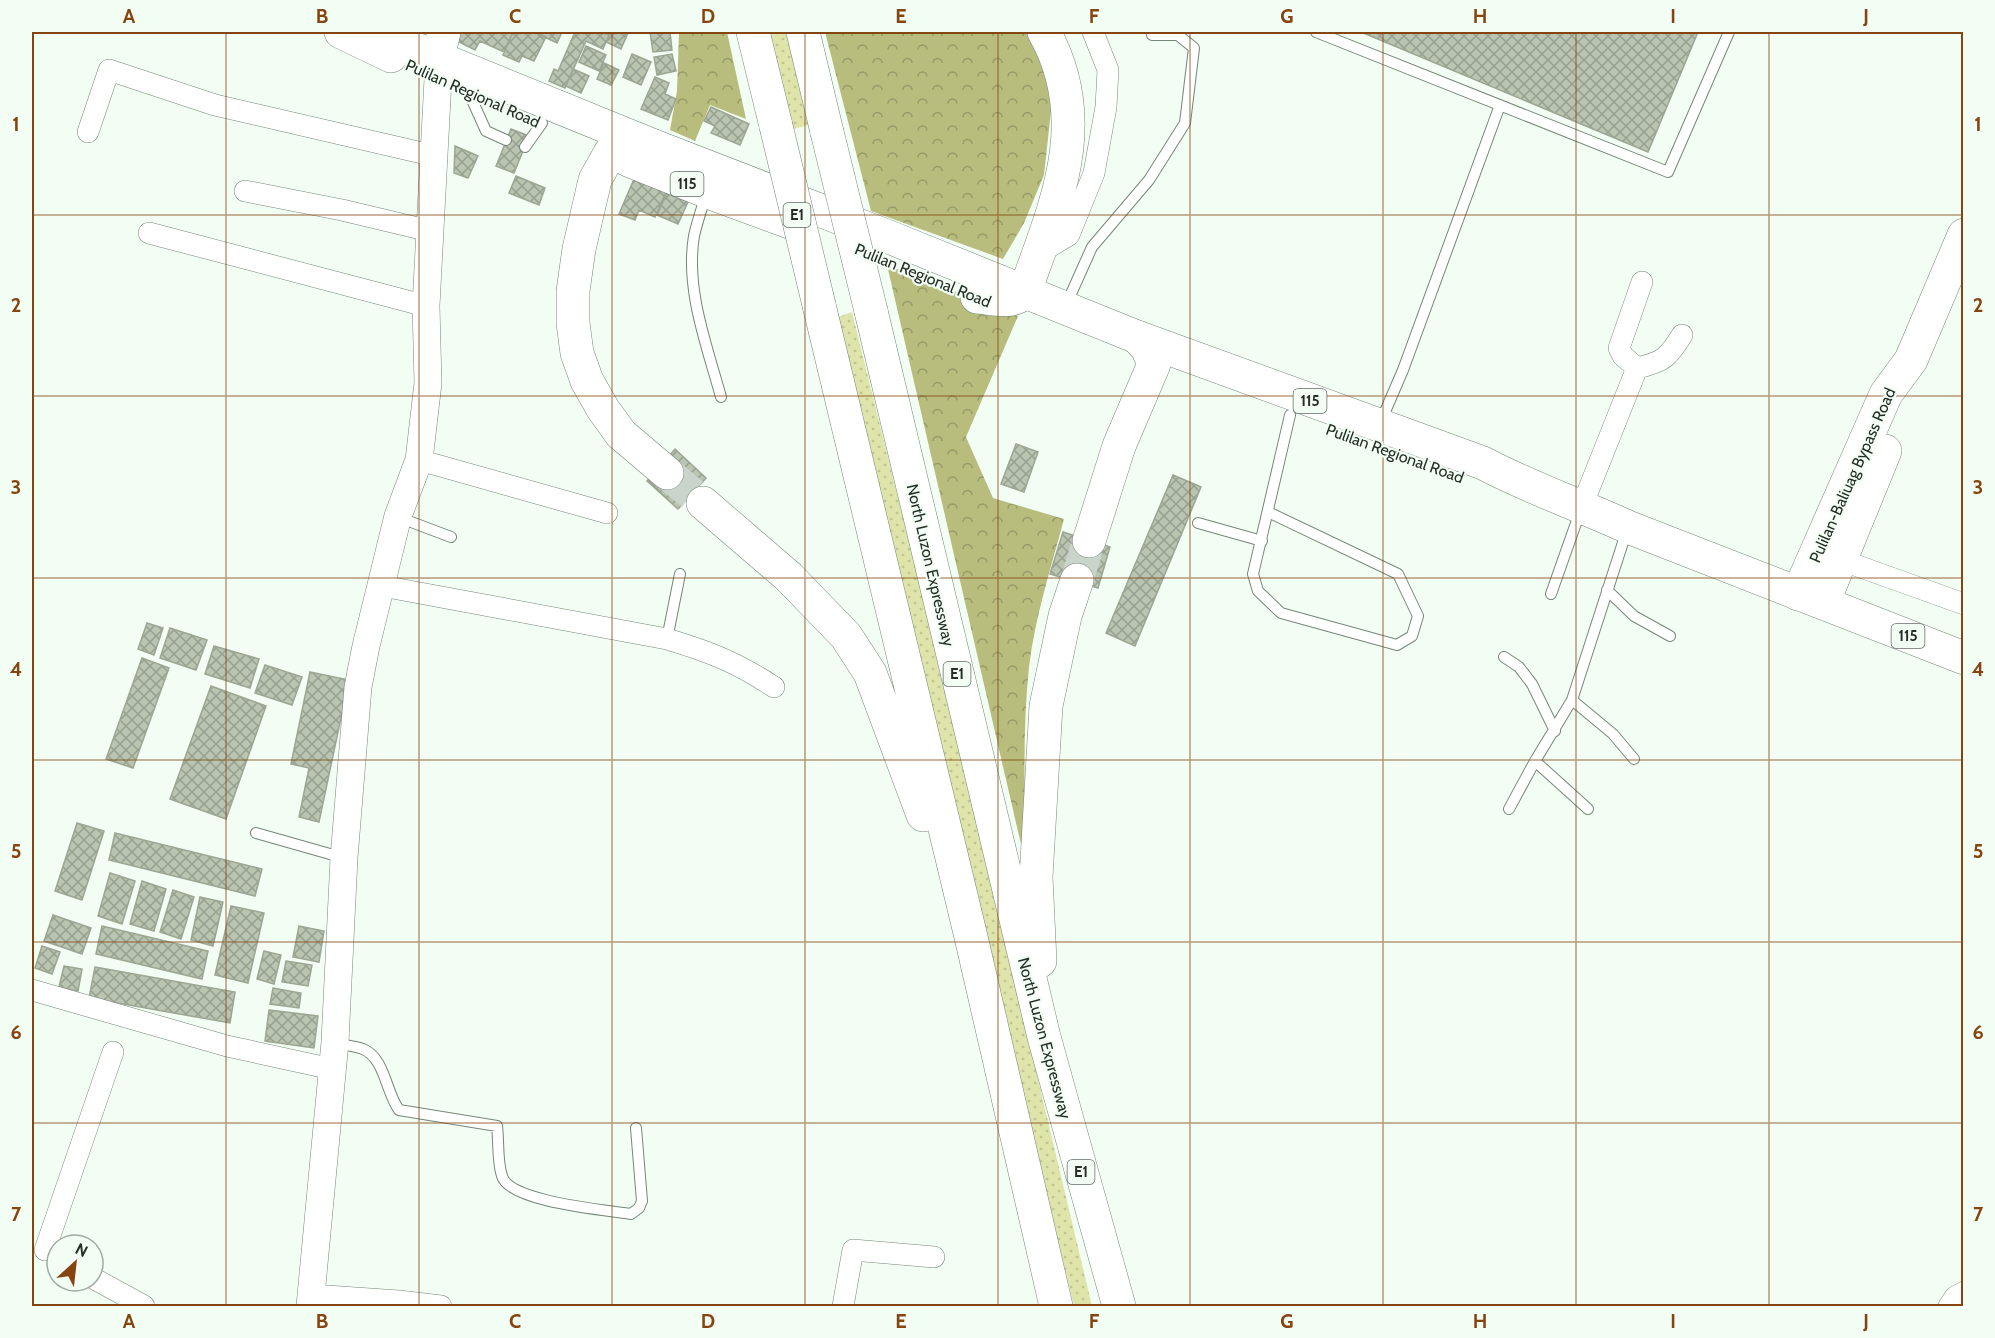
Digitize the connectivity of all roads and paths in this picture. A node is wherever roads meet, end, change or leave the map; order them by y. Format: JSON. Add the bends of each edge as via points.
{"nodes":[{"id":1,"x":340,"y":32,"type":"edge"},
{"id":2,"x":374,"y":32,"type":"edge"},
{"id":3,"x":753,"y":32,"type":"edge"},
{"id":4,"x":803,"y":32,"type":"edge"},
{"id":5,"x":1044,"y":32,"type":"edge"},
{"id":6,"x":1093,"y":32,"type":"edge"},
{"id":7,"x":1316,"y":32,"type":"edge"},
{"id":8,"x":1729,"y":32,"type":"edge"},
{"id":9,"x":1152,"y":35,"type":"dead end"},
{"id":10,"x":440,"y":56,"type":"edge"},
{"id":11,"x":468,"y":92,"type":"junction"},
{"id":12,"x":1500,"y":105,"type":"junction"},
{"id":13,"x":88,"y":132,"type":"dead end"},
{"id":14,"x":506,"y":140,"type":"dead end"},
{"id":15,"x":654,"y":146,"type":"junction"},
{"id":16,"x":610,"y":153,"type":"junction"},
{"id":17,"x":435,"y":156,"type":"junction"},
{"id":18,"x":245,"y":191,"type":"dead end"},
{"id":19,"x":708,"y":192,"type":"junction"},
{"id":20,"x":430,"y":231,"type":"junction"},
{"id":21,"x":149,"y":233,"type":"dead end"},
{"id":22,"x":1964,"y":235,"type":"edge"},
{"id":23,"x":1039,"y":253,"type":"junction"},
{"id":24,"x":1642,"y":282,"type":"dead end"},
{"id":25,"x":1025,"y":291,"type":"junction"},
{"id":26,"x":976,"y":297,"type":"junction"},
{"id":27,"x":426,"y":306,"type":"junction"},
{"id":28,"x":1065,"y":307,"type":"junction"},
{"id":29,"x":1682,"y":335,"type":"dead end"},
{"id":30,"x":1137,"y":337,"type":"junction"},
{"id":31,"x":1154,"y":364,"type":"junction"},
{"id":32,"x":1637,"y":368,"type":"junction"},
{"id":33,"x":721,"y":397,"type":"dead end"},
{"id":34,"x":1290,"y":415,"type":"junction"},
{"id":35,"x":1378,"y":427,"type":"junction"},
{"id":36,"x":419,"y":460,"type":"junction"},
{"id":37,"x":667,"y":473,"type":"tunnel mouth"},
{"id":38,"x":1518,"y":482,"type":"junction"},
{"id":39,"x":703,"y":503,"type":"tunnel mouth"},
{"id":40,"x":1582,"y":506,"type":"junction"},
{"id":41,"x":1268,"y":512,"type":"junction"},
{"id":42,"x":607,"y":513,"type":"dead end"},
{"id":43,"x":398,"y":516,"type":"junction"},
{"id":44,"x":1198,"y":522,"type":"dead end"},
{"id":45,"x":1628,"y":527,"type":"junction"},
{"id":46,"x":451,"y":537,"type":"dead end"},
{"id":47,"x":1089,"y":541,"type":"tunnel mouth"},
{"id":48,"x":1262,"y":541,"type":"junction"},
{"id":49,"x":680,"y":574,"type":"dead end"},
{"id":50,"x":1822,"y":579,"type":"junction"},
{"id":51,"x":1077,"y":580,"type":"tunnel mouth"},
{"id":52,"x":382,"y":586,"type":"junction"},
{"id":53,"x":1607,"y":590,"type":"junction"},
{"id":54,"x":1551,"y":594,"type":"dead end"},
{"id":55,"x":1964,"y":604,"type":"edge"},
{"id":56,"x":1670,"y":636,"type":"dead end"},
{"id":57,"x":667,"y":639,"type":"junction"},
{"id":58,"x":1504,"y":657,"type":"dead end"},
{"id":59,"x":1964,"y":658,"type":"edge"},
{"id":60,"x":774,"y":687,"type":"dead end"},
{"id":61,"x":1572,"y":699,"type":"junction"},
{"id":62,"x":1555,"y":731,"type":"junction"},
{"id":63,"x":1634,"y":759,"type":"dead end"},
{"id":64,"x":1535,"y":761,"type":"junction"},
{"id":65,"x":1509,"y":809,"type":"dead end"},
{"id":66,"x":1588,"y":809,"type":"dead end"},
{"id":67,"x":256,"y":833,"type":"dead end"},
{"id":68,"x":344,"y":858,"type":"junction"},
{"id":69,"x":970,"y":938,"type":"junction"},
{"id":70,"x":32,"y":990,"type":"edge"},
{"id":71,"x":1044,"y":1037,"type":"junction"},
{"id":72,"x":335,"y":1042,"type":"junction"},
{"id":73,"x":113,"y":1052,"type":"dead end"},
{"id":74,"x":332,"y":1069,"type":"junction"},
{"id":75,"x":636,"y":1128,"type":"dead end"},
{"id":76,"x":44,"y":1250,"type":"edge"},
{"id":77,"x":934,"y":1257,"type":"dead end"},
{"id":78,"x":105,"y":1285,"type":"edge"},
{"id":79,"x":1964,"y":1292,"type":"edge"},
{"id":80,"x":311,"y":1301,"type":"edge"},
{"id":81,"x":144,"y":1306,"type":"edge"},
{"id":82,"x":441,"y":1306,"type":"edge"},
{"id":83,"x":843,"y":1306,"type":"edge"},
{"id":84,"x":1056,"y":1306,"type":"edge"},
{"id":85,"x":1119,"y":1306,"type":"edge"},
{"id":86,"x":1949,"y":1306,"type":"edge"}],
"edges":[{"from":1,"to":10,"type":"main road","name":"Pulilan Regional Road","number":"115"},
{"from":2,"to":10,"type":"main road","name":"Pulilan Regional Road","number":"115"},
{"from":3,"to":69,"type":"main road","number":"E1","bridge":true},
{"from":4,"to":71,"type":"main road","name":"North Luzon Expressway","number":"E1","bridge":true},
{"from":5,"to":23,"type":"main road","via":[[1063,78],[1069,113],[1068,151]]},
{"from":6,"to":23,"type":"street","via":[[1108,70],[1106,107],[1094,173],[1069,235]]},
{"from":7,"to":12,"type":"lane"},
{"from":8,"to":12,"type":"lane","via":[[1668,172]]},
{"from":9,"to":28,"type":"lane","via":[[1178,35],[1194,48],[1185,123],[1149,180],[1092,247]]},
{"from":10,"to":11,"type":"main road","name":"Pulilan Regional Road","number":"115"},
{"from":10,"to":15,"type":"main road","name":"Pulilan Regional Road","number":"115"},
{"from":10,"to":17,"type":"street"},
{"from":11,"to":14,"type":"lane","via":[[486,130]]},
{"from":11,"to":16,"type":"main road","name":"Pulilan Regional Road","number":"115","via":[[534,135]]},
{"from":12,"to":35,"type":"lane","via":[[1403,370]]},
{"from":13,"to":17,"type":"street","via":[[109,70],[215,105]]},
{"from":15,"to":16,"type":"main road","via":[[634,145]]},
{"from":15,"to":25,"type":"main road","name":"Pulilan Regional Road","number":"115"},
{"from":16,"to":19,"type":"main road","name":"Pulilan Regional Road","number":"115"},
{"from":16,"to":37,"type":"main road","via":[[594,180],[579,249],[573,291],[577,353],[587,381],[621,434]]},
{"from":17,"to":20,"type":"street"},
{"from":18,"to":20,"type":"street"},
{"from":19,"to":26,"type":"main road","name":"Pulilan Regional Road","number":"115"},
{"from":19,"to":33,"type":"lane","via":[[694,235],[693,275]]},
{"from":20,"to":27,"type":"street"},
{"from":21,"to":27,"type":"street"},
{"from":22,"to":50,"type":"main road","name":"Pulilan-Baliuag Bypass Road","via":[[1911,360],[1886,394]]},
{"from":23,"to":25,"type":"main road"},
{"from":24,"to":32,"type":"street","via":[[1619,348]]},
{"from":25,"to":26,"type":"main road","via":[[1011,299]]},
{"from":25,"to":28,"type":"main road","name":"Pulilan Regional Road","number":"115"},
{"from":26,"to":31,"type":"main road","name":"Pulilan Regional Road","number":"115"},
{"from":27,"to":36,"type":"street","via":[[428,383]]},
{"from":28,"to":30,"type":"main road","name":"Pulilan Regional Road","number":"115"},
{"from":29,"to":32,"type":"street","via":[[1663,361]]},
{"from":30,"to":31,"type":"main road"},
{"from":30,"to":35,"type":"main road","name":"Pulilan Regional Road","number":"115"},
{"from":31,"to":34,"type":"main road","name":"Pulilan Regional Road","number":"115"},
{"from":31,"to":47,"type":"main road","via":[[1119,446]]},
{"from":32,"to":40,"type":"street"},
{"from":34,"to":38,"type":"main road","name":"Pulilan Regional Road","number":"115","via":[[1455,476],[1477,482]]},
{"from":34,"to":41,"type":"lane"},
{"from":35,"to":38,"type":"main road","name":"Pulilan Regional Road","number":"115","via":[[1483,464]]},
{"from":36,"to":42,"type":"street"},
{"from":36,"to":43,"type":"street"},
{"from":38,"to":40,"type":"main road","name":"Pulilan Regional Road","number":"115"},
{"from":39,"to":69,"type":"main road","via":[[824,610],[870,673]]},
{"from":40,"to":45,"type":"main road","name":"Pulilan Regional Road","number":"115"},
{"from":40,"to":54,"type":"lane"},
{"from":41,"to":48,"type":"lane"},
{"from":41,"to":48,"type":"lane","via":[[1398,574],[1418,616],[1412,636],[1396,645],[1281,613],[1258,591],[1253,574]]},
{"from":43,"to":46,"type":"lane"},
{"from":43,"to":52,"type":"street"},
{"from":44,"to":48,"type":"lane"},
{"from":45,"to":50,"type":"main road","name":"Pulilan Regional Road","number":"115","via":[[1766,580]]},
{"from":45,"to":53,"type":"lane"},
{"from":49,"to":57,"type":"lane"},
{"from":50,"to":55,"type":"street"},
{"from":50,"to":59,"type":"main road","name":"Pulilan Regional Road","number":"115","via":[[1853,614]]},
{"from":51,"to":71,"type":"main road","via":[[1065,616],[1046,717],[1036,877]]},
{"from":52,"to":57,"type":"street"},
{"from":52,"to":68,"type":"street","via":[[358,687]]},
{"from":53,"to":56,"type":"lane","via":[[1634,616]]},
{"from":53,"to":61,"type":"lane"},
{"from":57,"to":60,"type":"street","via":[[711,652]]},
{"from":58,"to":62,"type":"lane","via":[[1519,667],[1532,684]]},
{"from":61,"to":62,"type":"lane"},
{"from":61,"to":63,"type":"lane","via":[[1613,734]]},
{"from":62,"to":64,"type":"lane"},
{"from":64,"to":65,"type":"lane"},
{"from":64,"to":66,"type":"lane"},
{"from":67,"to":68,"type":"lane"},
{"from":68,"to":72,"type":"street"},
{"from":69,"to":84,"type":"main road","number":"E1"},
{"from":70,"to":74,"type":"street","via":[[227,1046]]},
{"from":71,"to":85,"type":"main road","name":"North Luzon Expressway","number":"E1"},
{"from":72,"to":74,"type":"street"},
{"from":72,"to":75,"type":"lane","via":[[366,1050],[379,1065],[399,1110],[497,1126],[502,1178],[511,1189],[536,1199],[631,1214],[642,1201]]},
{"from":73,"to":76,"type":"street"},
{"from":74,"to":80,"type":"street"},
{"from":77,"to":83,"type":"street","via":[[853,1250]]},
{"from":78,"to":81,"type":"street"},
{"from":79,"to":86,"type":"street"},
{"from":80,"to":82,"type":"street"}]}
